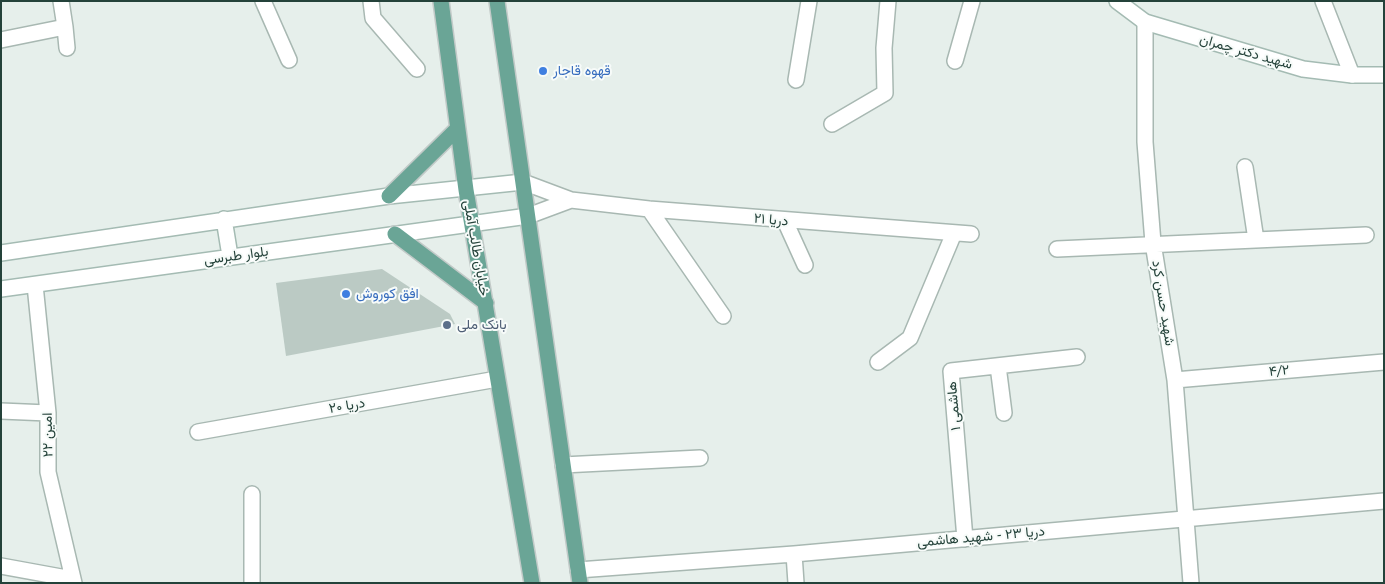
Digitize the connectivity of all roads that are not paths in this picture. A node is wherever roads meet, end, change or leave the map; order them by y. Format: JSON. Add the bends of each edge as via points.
{"nodes":[{"id":1,"x":61,"y":1,"type":"edge"},
{"id":2,"x":263,"y":1,"type":"edge"},
{"id":3,"x":371,"y":1,"type":"edge"},
{"id":4,"x":441,"y":1,"type":"edge"},
{"id":5,"x":497,"y":1,"type":"edge"},
{"id":6,"x":809,"y":1,"type":"edge"},
{"id":7,"x":888,"y":1,"type":"edge"},
{"id":8,"x":972,"y":1,"type":"edge"},
{"id":9,"x":1117,"y":1,"type":"edge"},
{"id":10,"x":1324,"y":1,"type":"edge"},
{"id":11,"x":1145,"y":22,"type":"junction"},
{"id":12,"x":64,"y":27,"type":"junction"},
{"id":13,"x":1,"y":40,"type":"edge"},
{"id":14,"x":66,"y":48,"type":"dead end"},
{"id":15,"x":289,"y":60,"type":"dead end"},
{"id":16,"x":955,"y":61,"type":"dead end"},
{"id":17,"x":417,"y":69,"type":"dead end"},
{"id":18,"x":1352,"y":75,"type":"junction"},
{"id":19,"x":1384,"y":75,"type":"edge"},
{"id":20,"x":796,"y":80,"type":"dead end"},
{"id":21,"x":832,"y":124,"type":"dead end"},
{"id":22,"x":457,"y":129,"type":"junction"},
{"id":23,"x":1245,"y":167,"type":"dead end"},
{"id":24,"x":523,"y":182,"type":"junction"},
{"id":25,"x":466,"y":190,"type":"junction"},
{"id":26,"x":389,"y":196,"type":"junction"},
{"id":27,"x":571,"y":200,"type":"junction"},
{"id":28,"x":649,"y":209,"type":"junction"},
{"id":29,"x":528,"y":216,"type":"junction"},
{"id":30,"x":224,"y":219,"type":"junction"},
{"id":31,"x":785,"y":221,"type":"junction"},
{"id":32,"x":472,"y":225,"type":"junction"},
{"id":33,"x":954,"y":233,"type":"junction"},
{"id":34,"x":395,"y":234,"type":"junction"},
{"id":35,"x":972,"y":234,"type":"dead end"},
{"id":36,"x":1366,"y":235,"type":"dead end"},
{"id":37,"x":1256,"y":240,"type":"junction"},
{"id":38,"x":1153,"y":243,"type":"junction"},
{"id":39,"x":1057,"y":249,"type":"dead end"},
{"id":40,"x":1,"y":253,"type":"edge"},
{"id":41,"x":230,"y":256,"type":"junction"},
{"id":42,"x":805,"y":265,"type":"dead end"},
{"id":43,"x":34,"y":285,"type":"junction"},
{"id":44,"x":1,"y":290,"type":"edge"},
{"id":45,"x":486,"y":303,"type":"junction"},
{"id":46,"x":723,"y":316,"type":"dead end"},
{"id":47,"x":1077,"y":357,"type":"dead end"},
{"id":48,"x":878,"y":362,"type":"dead end"},
{"id":49,"x":1384,"y":362,"type":"edge"},
{"id":50,"x":998,"y":366,"type":"junction"},
{"id":51,"x":497,"y":380,"type":"junction"},
{"id":52,"x":1175,"y":380,"type":"junction"},
{"id":53,"x":1,"y":411,"type":"edge"},
{"id":54,"x":48,"y":413,"type":"junction"},
{"id":55,"x":1004,"y":413,"type":"dead end"},
{"id":56,"x":198,"y":432,"type":"dead end"},
{"id":57,"x":700,"y":458,"type":"dead end"},
{"id":58,"x":563,"y":465,"type":"junction"},
{"id":59,"x":252,"y":494,"type":"dead end"},
{"id":60,"x":1384,"y":501,"type":"edge"},
{"id":61,"x":1186,"y":518,"type":"junction"},
{"id":62,"x":965,"y":539,"type":"junction"},
{"id":63,"x":794,"y":554,"type":"junction"},
{"id":64,"x":1,"y":566,"type":"edge"},
{"id":65,"x":579,"y":576,"type":"edge"},
{"id":66,"x":73,"y":581,"type":"edge"},
{"id":67,"x":252,"y":583,"type":"edge"},
{"id":68,"x":532,"y":583,"type":"edge"},
{"id":69,"x":796,"y":583,"type":"edge"},
{"id":70,"x":1191,"y":583,"type":"edge"}],
"edges":[{"from":1,"to":12,"type":"street"},
{"from":2,"to":15,"type":"street"},
{"from":3,"to":17,"type":"street","via":[[374,18]]},
{"from":4,"to":22,"type":"main road","name":"خیابان طالب آملی"},
{"from":5,"to":24,"type":"main road"},
{"from":6,"to":20,"type":"street"},
{"from":7,"to":21,"type":"street","via":[[885,93]]},
{"from":8,"to":16,"type":"street"},
{"from":9,"to":11,"type":"street","name":"شهید دکتر چمران"},
{"from":10,"to":18,"type":"street"},
{"from":11,"to":18,"type":"street","name":"شهید دکتر چمران","via":[[1303,69]]},
{"from":11,"to":38,"type":"street","name":"شهید حسن کرد","via":[[1145,142]]},
{"from":12,"to":13,"type":"street"},
{"from":12,"to":14,"type":"street"},
{"from":18,"to":19,"type":"street","name":"شهید دکتر چمران"},
{"from":22,"to":25,"type":"main road","name":"خیابان طالب آملی"},
{"from":22,"to":26,"type":"main road"},
{"from":23,"to":37,"type":"street"},
{"from":24,"to":25,"type":"street"},
{"from":24,"to":27,"type":"street","name":"دریا ۲۱"},
{"from":24,"to":29,"type":"main road"},
{"from":25,"to":26,"type":"street"},
{"from":25,"to":32,"type":"main road","name":"خیابان طالب آملی"},
{"from":26,"to":30,"type":"street"},
{"from":27,"to":28,"type":"street","name":"دریا ۲۱"},
{"from":27,"to":29,"type":"street","name":"دریا ۲۱"},
{"from":28,"to":31,"type":"street","name":"دریا ۲۱"},
{"from":28,"to":46,"type":"street"},
{"from":29,"to":32,"type":"street","name":"دریا ۲۱"},
{"from":29,"to":58,"type":"main road"},
{"from":30,"to":40,"type":"street"},
{"from":30,"to":41,"type":"street"},
{"from":31,"to":33,"type":"street","name":"دریا ۲۱"},
{"from":31,"to":42,"type":"street"},
{"from":32,"to":34,"type":"street","name":"بلوار طبرسی"},
{"from":32,"to":45,"type":"main road","name":"خیابان طالب آملی"},
{"from":33,"to":35,"type":"street","name":"دریا ۲۱"},
{"from":33,"to":48,"type":"street","via":[[910,338]]},
{"from":34,"to":41,"type":"street","name":"بلوار طبرسی"},
{"from":34,"to":45,"type":"main road"},
{"from":36,"to":37,"type":"street"},
{"from":37,"to":38,"type":"street"},
{"from":38,"to":39,"type":"street"},
{"from":38,"to":52,"type":"street","name":"شهید حسن کرد"},
{"from":41,"to":43,"type":"street","name":"بلوار طبرسی"},
{"from":43,"to":44,"type":"street","name":"بلوار طبرسی"},
{"from":43,"to":54,"type":"street","name":"امین ۲۲"},
{"from":45,"to":51,"type":"main road","name":"خیابان طالب آملی"},
{"from":47,"to":50,"type":"street","name":"هاشمی ۱"},
{"from":49,"to":52,"type":"street","name":"۴/۲"},
{"from":50,"to":55,"type":"street"},
{"from":50,"to":62,"type":"street","name":"هاشمی ۱","via":[[951,371]]},
{"from":51,"to":56,"type":"street","name":"دریا ۲۰"},
{"from":51,"to":68,"type":"main road","name":"خیابان طالب آملی"},
{"from":52,"to":61,"type":"street","name":"شهید حسن کرد"},
{"from":53,"to":54,"type":"street"},
{"from":54,"to":66,"type":"street","name":"امین ۲۲","via":[[48,472]]},
{"from":57,"to":58,"type":"street"},
{"from":58,"to":65,"type":"main road"},
{"from":59,"to":67,"type":"street"},
{"from":60,"to":61,"type":"street","name":"دریا ۲۳ - شهید هاشمی"},
{"from":61,"to":62,"type":"street","name":"دریا ۲۳ - شهید هاشمی"},
{"from":61,"to":70,"type":"street","name":"شهید حسن کرد"},
{"from":62,"to":63,"type":"street","name":"دریا ۲۳ - شهید هاشمی"},
{"from":63,"to":65,"type":"street","name":"دریا ۲۳ - شهید هاشمی"},
{"from":63,"to":69,"type":"street"},
{"from":64,"to":66,"type":"street"}]}
